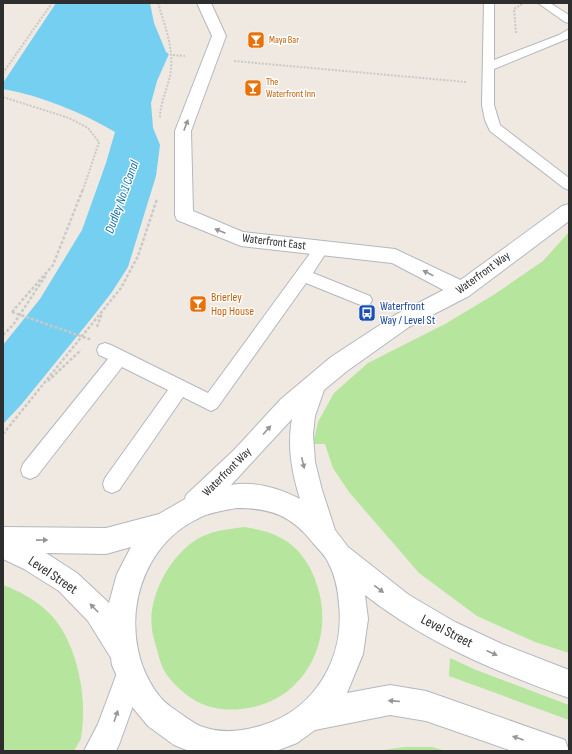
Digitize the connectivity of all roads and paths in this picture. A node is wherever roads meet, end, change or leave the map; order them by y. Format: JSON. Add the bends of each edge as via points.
{"nodes":[{"id":1,"x":52,"y":3,"type":"edge"},
{"id":2,"x":158,"y":3,"type":"edge"},
{"id":3,"x":204,"y":3,"type":"edge"},
{"id":4,"x":489,"y":3,"type":"edge"},
{"id":5,"x":543,"y":3,"type":"edge"},
{"id":6,"x":569,"y":20,"type":"edge"},
{"id":7,"x":569,"y":32,"type":"edge"},
{"id":8,"x":229,"y":60,"type":"dead end"},
{"id":9,"x":488,"y":67,"type":"junction"},
{"id":10,"x":3,"y":73,"type":"edge"},
{"id":11,"x":488,"y":84,"type":"junction"},
{"id":12,"x":3,"y":97,"type":"edge"},
{"id":13,"x":161,"y":121,"type":"dead end"},
{"id":14,"x":569,"y":185,"type":"edge"},
{"id":15,"x":157,"y":198,"type":"dead end"},
{"id":16,"x":569,"y":210,"type":"edge"},
{"id":17,"x":322,"y":248,"type":"junction"},
{"id":18,"x":53,"y":265,"type":"junction"},
{"id":19,"x":303,"y":275,"type":"junction"},
{"id":20,"x":462,"y":290,"type":"junction"},
{"id":21,"x":364,"y":300,"type":"dead end"},
{"id":22,"x":103,"y":311,"type":"junction"},
{"id":23,"x":95,"y":332,"type":"dead end"},
{"id":24,"x":3,"y":335,"type":"edge"},
{"id":25,"x":106,"y":349,"type":"junction"},
{"id":26,"x":315,"y":385,"type":"junction"},
{"id":27,"x":180,"y":387,"type":"junction"},
{"id":28,"x":40,"y":388,"type":"junction"},
{"id":29,"x":3,"y":434,"type":"edge"},
{"id":30,"x":30,"y":470,"type":"dead end"},
{"id":31,"x":112,"y":484,"type":"dead end"},
{"id":32,"x":191,"y":508,"type":"junction"},
{"id":33,"x":166,"y":525,"type":"junction"},
{"id":34,"x":323,"y":531,"type":"junction"},
{"id":35,"x":3,"y":540,"type":"edge"},
{"id":36,"x":3,"y":545,"type":"edge"},
{"id":37,"x":339,"y":554,"type":"junction"},
{"id":38,"x":126,"y":664,"type":"junction"},
{"id":39,"x":569,"y":684,"type":"edge"},
{"id":40,"x":311,"y":716,"type":"junction"},
{"id":41,"x":258,"y":746,"type":"edge"},
{"id":42,"x":99,"y":751,"type":"edge"},
{"id":43,"x":554,"y":751,"type":"edge"}],
"edges":[{"from":1,"to":10,"type":"path"},
{"from":2,"to":13,"type":"path","via":[[173,55],[160,109]]},
{"from":17,"to":3,"type":"street","name":"Waterfront East","one_way":true,"via":[[241,239],[184,216],[183,131],[219,36]]},
{"from":4,"to":9,"type":"lane"},
{"from":5,"to":6,"type":"lane"},
{"from":7,"to":9,"type":"lane","via":[[563,37]]},
{"from":8,"to":11,"type":"path"},
{"from":9,"to":11,"type":"lane"},
{"from":11,"to":14,"type":"lane","via":[[488,105],[495,128]]},
{"from":12,"to":18,"type":"path","via":[[69,118],[88,128],[99,142],[81,196]]},
{"from":15,"to":22,"type":"path","via":[[138,256],[121,288]]},
{"from":16,"to":20,"type":"street","name":"Waterfront Way"},
{"from":17,"to":19,"type":"lane"},
{"from":20,"to":17,"type":"street","name":"Waterfront East","one_way":true,"via":[[395,256]]},
{"from":18,"to":24,"type":"path","via":[[13,325]]},
{"from":18,"to":25,"type":"path","bridge":true,"via":[[12,312]]},
{"from":19,"to":21,"type":"lane"},
{"from":19,"to":27,"type":"lane","via":[[211,403]]},
{"from":20,"to":26,"type":"street","name":"Waterfront Way","via":[[402,321],[339,364]]},
{"from":22,"to":23,"type":"path"},
{"from":22,"to":28,"type":"path"},
{"from":25,"to":27,"type":"lane"},
{"from":25,"to":28,"type":"path"},
{"from":25,"to":30,"type":"lane"},
{"from":32,"to":26,"type":"street","name":"Waterfront Way","one_way":true,"via":[[242,458],[289,406]]},
{"from":26,"to":34,"type":"street","name":"Waterfront Way","one_way":true,"via":[[303,419],[300,444],[302,461]]},
{"from":27,"to":31,"type":"lane"},
{"from":28,"to":29,"type":"path"},
{"from":32,"to":33,"type":"street"},
{"from":32,"to":34,"type":"street","via":[[231,497],[261,497],[284,504],[304,515]]},
{"from":35,"to":33,"type":"street","name":"Level Street","one_way":true,"via":[[106,541]]},
{"from":33,"to":38,"type":"street","via":[[147,545],[133,568],[124,595],[120,623]]},
{"from":34,"to":37,"type":"street"},
{"from":38,"to":36,"type":"street","name":"Level Street","one_way":true,"via":[[98,611],[68,582]]},
{"from":37,"to":39,"type":"street","name":"Level Street","one_way":true,"via":[[378,588],[445,632],[526,669]]},
{"from":37,"to":40,"type":"street","via":[[352,585],[355,612],[350,654],[335,688]]},
{"from":38,"to":41,"type":"street","name":"Level Street","via":[[146,704],[170,726],[200,741],[232,747]]},
{"from":42,"to":38,"type":"street","one_way":true,"via":[[110,732]]},
{"from":40,"to":41,"type":"street","name":"Level Street","via":[[290,732]]},
{"from":43,"to":40,"type":"street","one_way":true,"via":[[426,706],[390,700],[350,706]]}]}
